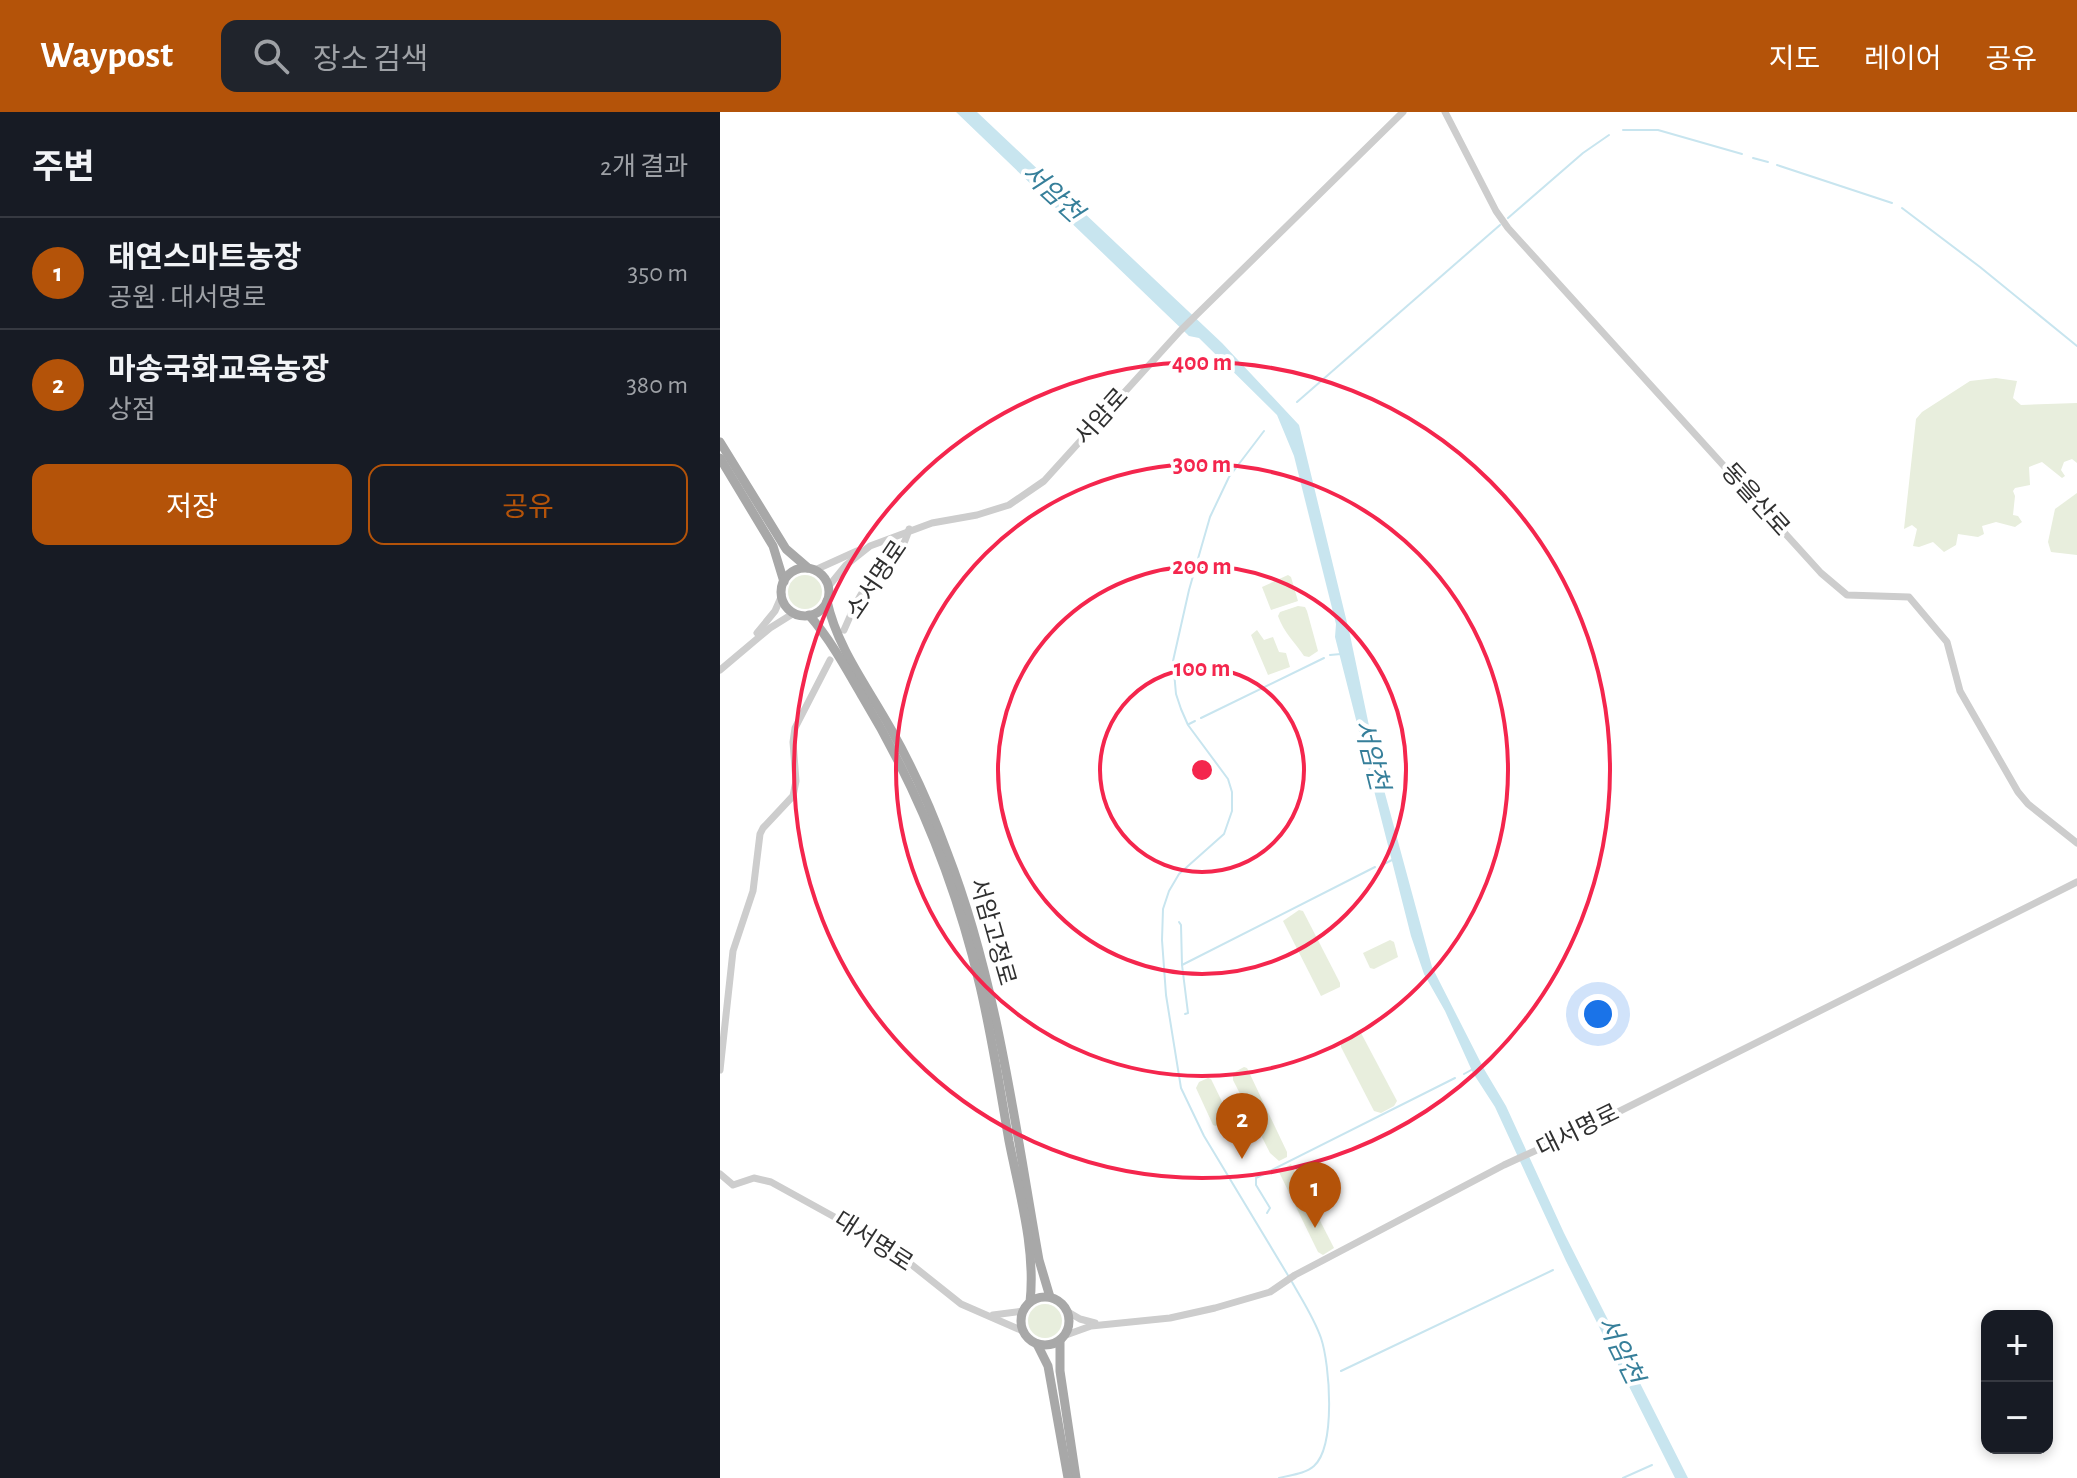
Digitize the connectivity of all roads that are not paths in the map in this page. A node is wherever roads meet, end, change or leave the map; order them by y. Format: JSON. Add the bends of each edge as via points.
{"nodes":[{"id":1,"x":1403,"y":112,"type":"edge"},
{"id":2,"x":1445,"y":112,"type":"edge"},
{"id":3,"x":720,"y":442,"type":"edge"},
{"id":4,"x":720,"y":458,"type":"edge"},
{"id":5,"x":909,"y":529,"type":"junction"},
{"id":6,"x":870,"y":546,"type":"junction"},
{"id":7,"x":811,"y":569,"type":"junction"},
{"id":8,"x":784,"y":582,"type":"junction"},
{"id":9,"x":828,"y":587,"type":"junction"},
{"id":10,"x":782,"y":595,"type":"junction"},
{"id":11,"x":827,"y":601,"type":"junction"},
{"id":12,"x":794,"y":613,"type":"junction"},
{"id":13,"x":809,"y":615,"type":"junction"},
{"id":14,"x":844,"y":630,"type":"dead end"},
{"id":15,"x":745,"y":647,"type":"junction"},
{"id":16,"x":830,"y":660,"type":"dead end"},
{"id":17,"x":720,"y":670,"type":"edge"},
{"id":18,"x":2077,"y":843,"type":"edge"},
{"id":19,"x":2077,"y":882,"type":"edge"},
{"id":20,"x":720,"y":1070,"type":"edge"},
{"id":21,"x":720,"y":1174,"type":"edge"},
{"id":22,"x":1050,"y":1297,"type":"junction"},
{"id":23,"x":1030,"y":1302,"type":"junction"},
{"id":24,"x":1023,"y":1311,"type":"junction"},
{"id":25,"x":1068,"y":1312,"type":"junction"},
{"id":26,"x":991,"y":1315,"type":"junction"},
{"id":27,"x":1105,"y":1325,"type":"junction"},
{"id":28,"x":1023,"y":1331,"type":"junction"},
{"id":29,"x":1063,"y":1338,"type":"junction"},
{"id":30,"x":1037,"y":1344,"type":"junction"},
{"id":31,"x":1068,"y":1478,"type":"edge"},
{"id":32,"x":1076,"y":1478,"type":"edge"}],
"edges":[{"from":1,"to":5,"type":"street","name":"서암로","via":[[1180,331],[1026,495],[996,510]]},
{"from":2,"to":18,"type":"street","name":"동을산로","via":[[1508,228],[1821,573],[1847,595],[1909,597],[1947,642],[1960,691],[2018,792]]},
{"from":3,"to":7,"type":"main road","via":[[781,542]]},
{"from":4,"to":8,"type":"main road","via":[[773,546]]},
{"from":5,"to":6,"type":"street","name":"서암로"},
{"from":5,"to":14,"type":"street","name":"소서명로","via":[[899,554],[874,576]]},
{"from":6,"to":7,"type":"street"},
{"from":6,"to":9,"type":"street","name":"서암로"},
{"from":7,"to":8,"type":"main road","via":[[793,571]]},
{"from":7,"to":9,"type":"main road"},
{"from":8,"to":10,"type":"main road"},
{"from":9,"to":11,"type":"main road"},
{"from":10,"to":12,"type":"main road"},
{"from":10,"to":15,"type":"street"},
{"from":11,"to":13,"type":"main road"},
{"from":11,"to":22,"type":"main road","name":"서암고정로","via":[[837,634],[918,782],[964,901],[990,993]]},
{"from":12,"to":13,"type":"main road"},
{"from":12,"to":15,"type":"street"},
{"from":13,"to":23,"type":"main road","name":"서암고정로","via":[[897,756],[963,922],[1017,1183],[1032,1275]]},
{"from":15,"to":17,"type":"street"},
{"from":16,"to":20,"type":"street","via":[[795,728],[793,796],[760,834],[753,891],[733,951]]},
{"from":19,"to":27,"type":"street","name":"대서명로","via":[[1508,1164],[1262,1295],[1194,1314]]},
{"from":21,"to":26,"type":"street","name":"대서명로","via":[[733,1185],[754,1178],[771,1182],[836,1216],[961,1304]]},
{"from":22,"to":23,"type":"main road"},
{"from":22,"to":25,"type":"main road"},
{"from":23,"to":24,"type":"main road"},
{"from":24,"to":26,"type":"street"},
{"from":24,"to":28,"type":"main road"},
{"from":25,"to":27,"type":"street"},
{"from":25,"to":29,"type":"main road"},
{"from":26,"to":28,"type":"street","name":"대서명로"},
{"from":27,"to":29,"type":"street","name":"대서명로"},
{"from":28,"to":30,"type":"main road"},
{"from":29,"to":30,"type":"main road"},
{"from":29,"to":32,"type":"main road","via":[[1060,1371]]},
{"from":30,"to":31,"type":"main road","via":[[1048,1366]]}]}
